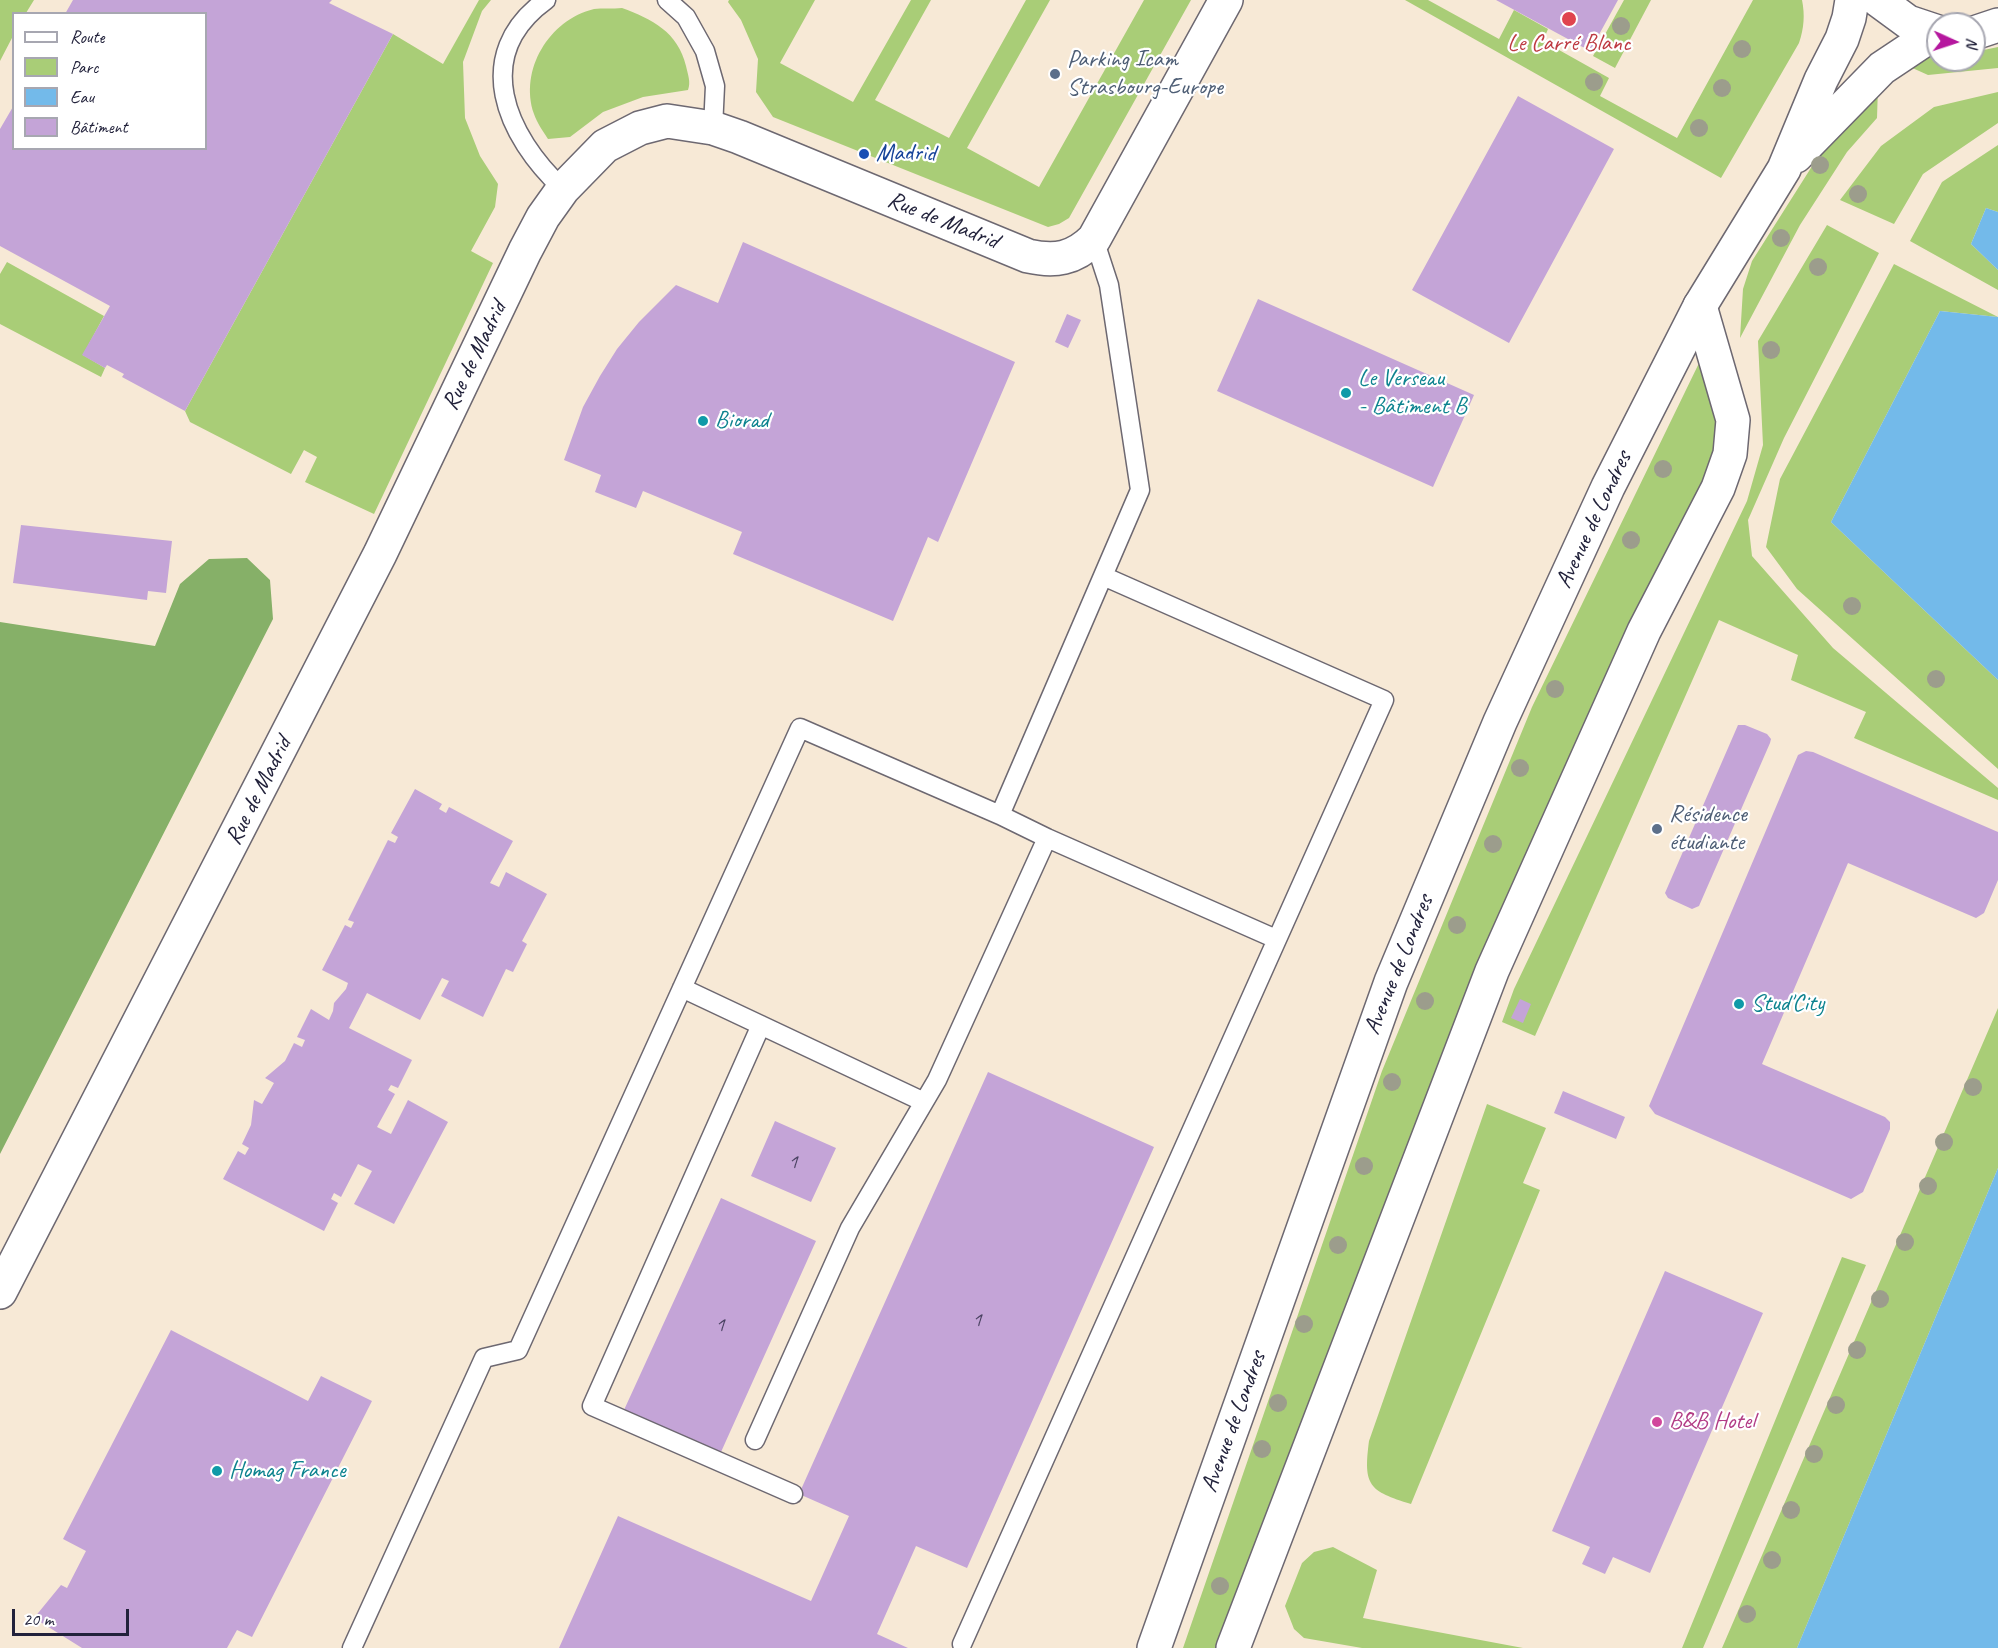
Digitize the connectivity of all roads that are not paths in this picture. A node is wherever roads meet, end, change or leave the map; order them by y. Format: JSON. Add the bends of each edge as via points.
{"nodes":[{"id":1,"x":546,"y":0,"type":"edge"},
{"id":2,"x":667,"y":0,"type":"edge"},
{"id":3,"x":1226,"y":0,"type":"edge"},
{"id":4,"x":1852,"y":0,"type":"edge"},
{"id":5,"x":1878,"y":0,"type":"edge"},
{"id":6,"x":1926,"y":28,"type":"edge"},
{"id":7,"x":1926,"y":39,"type":"edge"},
{"id":8,"x":713,"y":128,"type":"junction"},
{"id":9,"x":1784,"y":168,"type":"junction"},
{"id":10,"x":563,"y":189,"type":"junction"},
{"id":11,"x":1094,"y":239,"type":"junction"},
{"id":12,"x":1700,"y":306,"type":"junction"},
{"id":13,"x":1103,"y":576,"type":"junction"},
{"id":14,"x":1000,"y":815,"type":"junction"},
{"id":15,"x":1047,"y":838,"type":"junction"},
{"id":16,"x":1276,"y":939,"type":"junction"},
{"id":17,"x":682,"y":988,"type":"junction"},
{"id":18,"x":761,"y":1025,"type":"junction"},
{"id":19,"x":924,"y":1102,"type":"junction"},
{"id":20,"x":0,"y":1292,"type":"edge"},
{"id":21,"x":755,"y":1440,"type":"dead end"},
{"id":22,"x":793,"y":1494,"type":"dead end"},
{"id":23,"x":962,"y":1644,"type":"dead end"},
{"id":24,"x":352,"y":1648,"type":"edge"},
{"id":25,"x":1154,"y":1648,"type":"edge"},
{"id":26,"x":1233,"y":1648,"type":"edge"}],
"edges":[{"from":1,"to":10,"type":"lane","via":[[529,12],[511,38],[502,69],[504,100],[533,157]]},
{"from":2,"to":8,"type":"lane","via":[[686,17],[705,51],[715,86]]},
{"from":3,"to":11,"type":"street","name":"Rue de Madrid"},
{"from":4,"to":9,"type":"street","name":"Avenue de Londres","via":[[1842,39]]},
{"from":5,"to":6,"type":"street","via":[[1908,22]]},
{"from":7,"to":9,"type":"street","name":"Avenue de Londres","via":[[1882,68]]},
{"from":8,"to":10,"type":"street","name":"Rue de Madrid","via":[[667,121],[640,128],[605,146]]},
{"from":8,"to":11,"type":"street","name":"Rue de Madrid","via":[[1028,256],[1059,260],[1070,257]]},
{"from":9,"to":12,"type":"street","name":"Avenue de Londres"},
{"from":10,"to":20,"type":"street","name":"Rue de Madrid","via":[[525,251],[375,565]]},
{"from":11,"to":13,"type":"lane","via":[[1108,285],[1140,490]]},
{"from":12,"to":25,"type":"street","name":"Avenue de Londres","via":[[1608,487],[1515,690],[1390,982]]},
{"from":12,"to":26,"type":"street","via":[[1733,420],[1730,454],[1718,488],[1644,632],[1492,971]]},
{"from":13,"to":14,"type":"lane"},
{"from":13,"to":16,"type":"lane","via":[[1384,700]]},
{"from":14,"to":15,"type":"lane"},
{"from":14,"to":17,"type":"lane","via":[[800,728]]},
{"from":15,"to":16,"type":"lane"},
{"from":15,"to":19,"type":"lane"},
{"from":16,"to":23,"type":"lane"},
{"from":17,"to":18,"type":"lane"},
{"from":17,"to":24,"type":"lane","via":[[518,1350],[483,1358]]},
{"from":18,"to":19,"type":"lane"},
{"from":18,"to":22,"type":"lane","via":[[592,1406]]},
{"from":19,"to":21,"type":"lane","via":[[850,1228]]}]}
